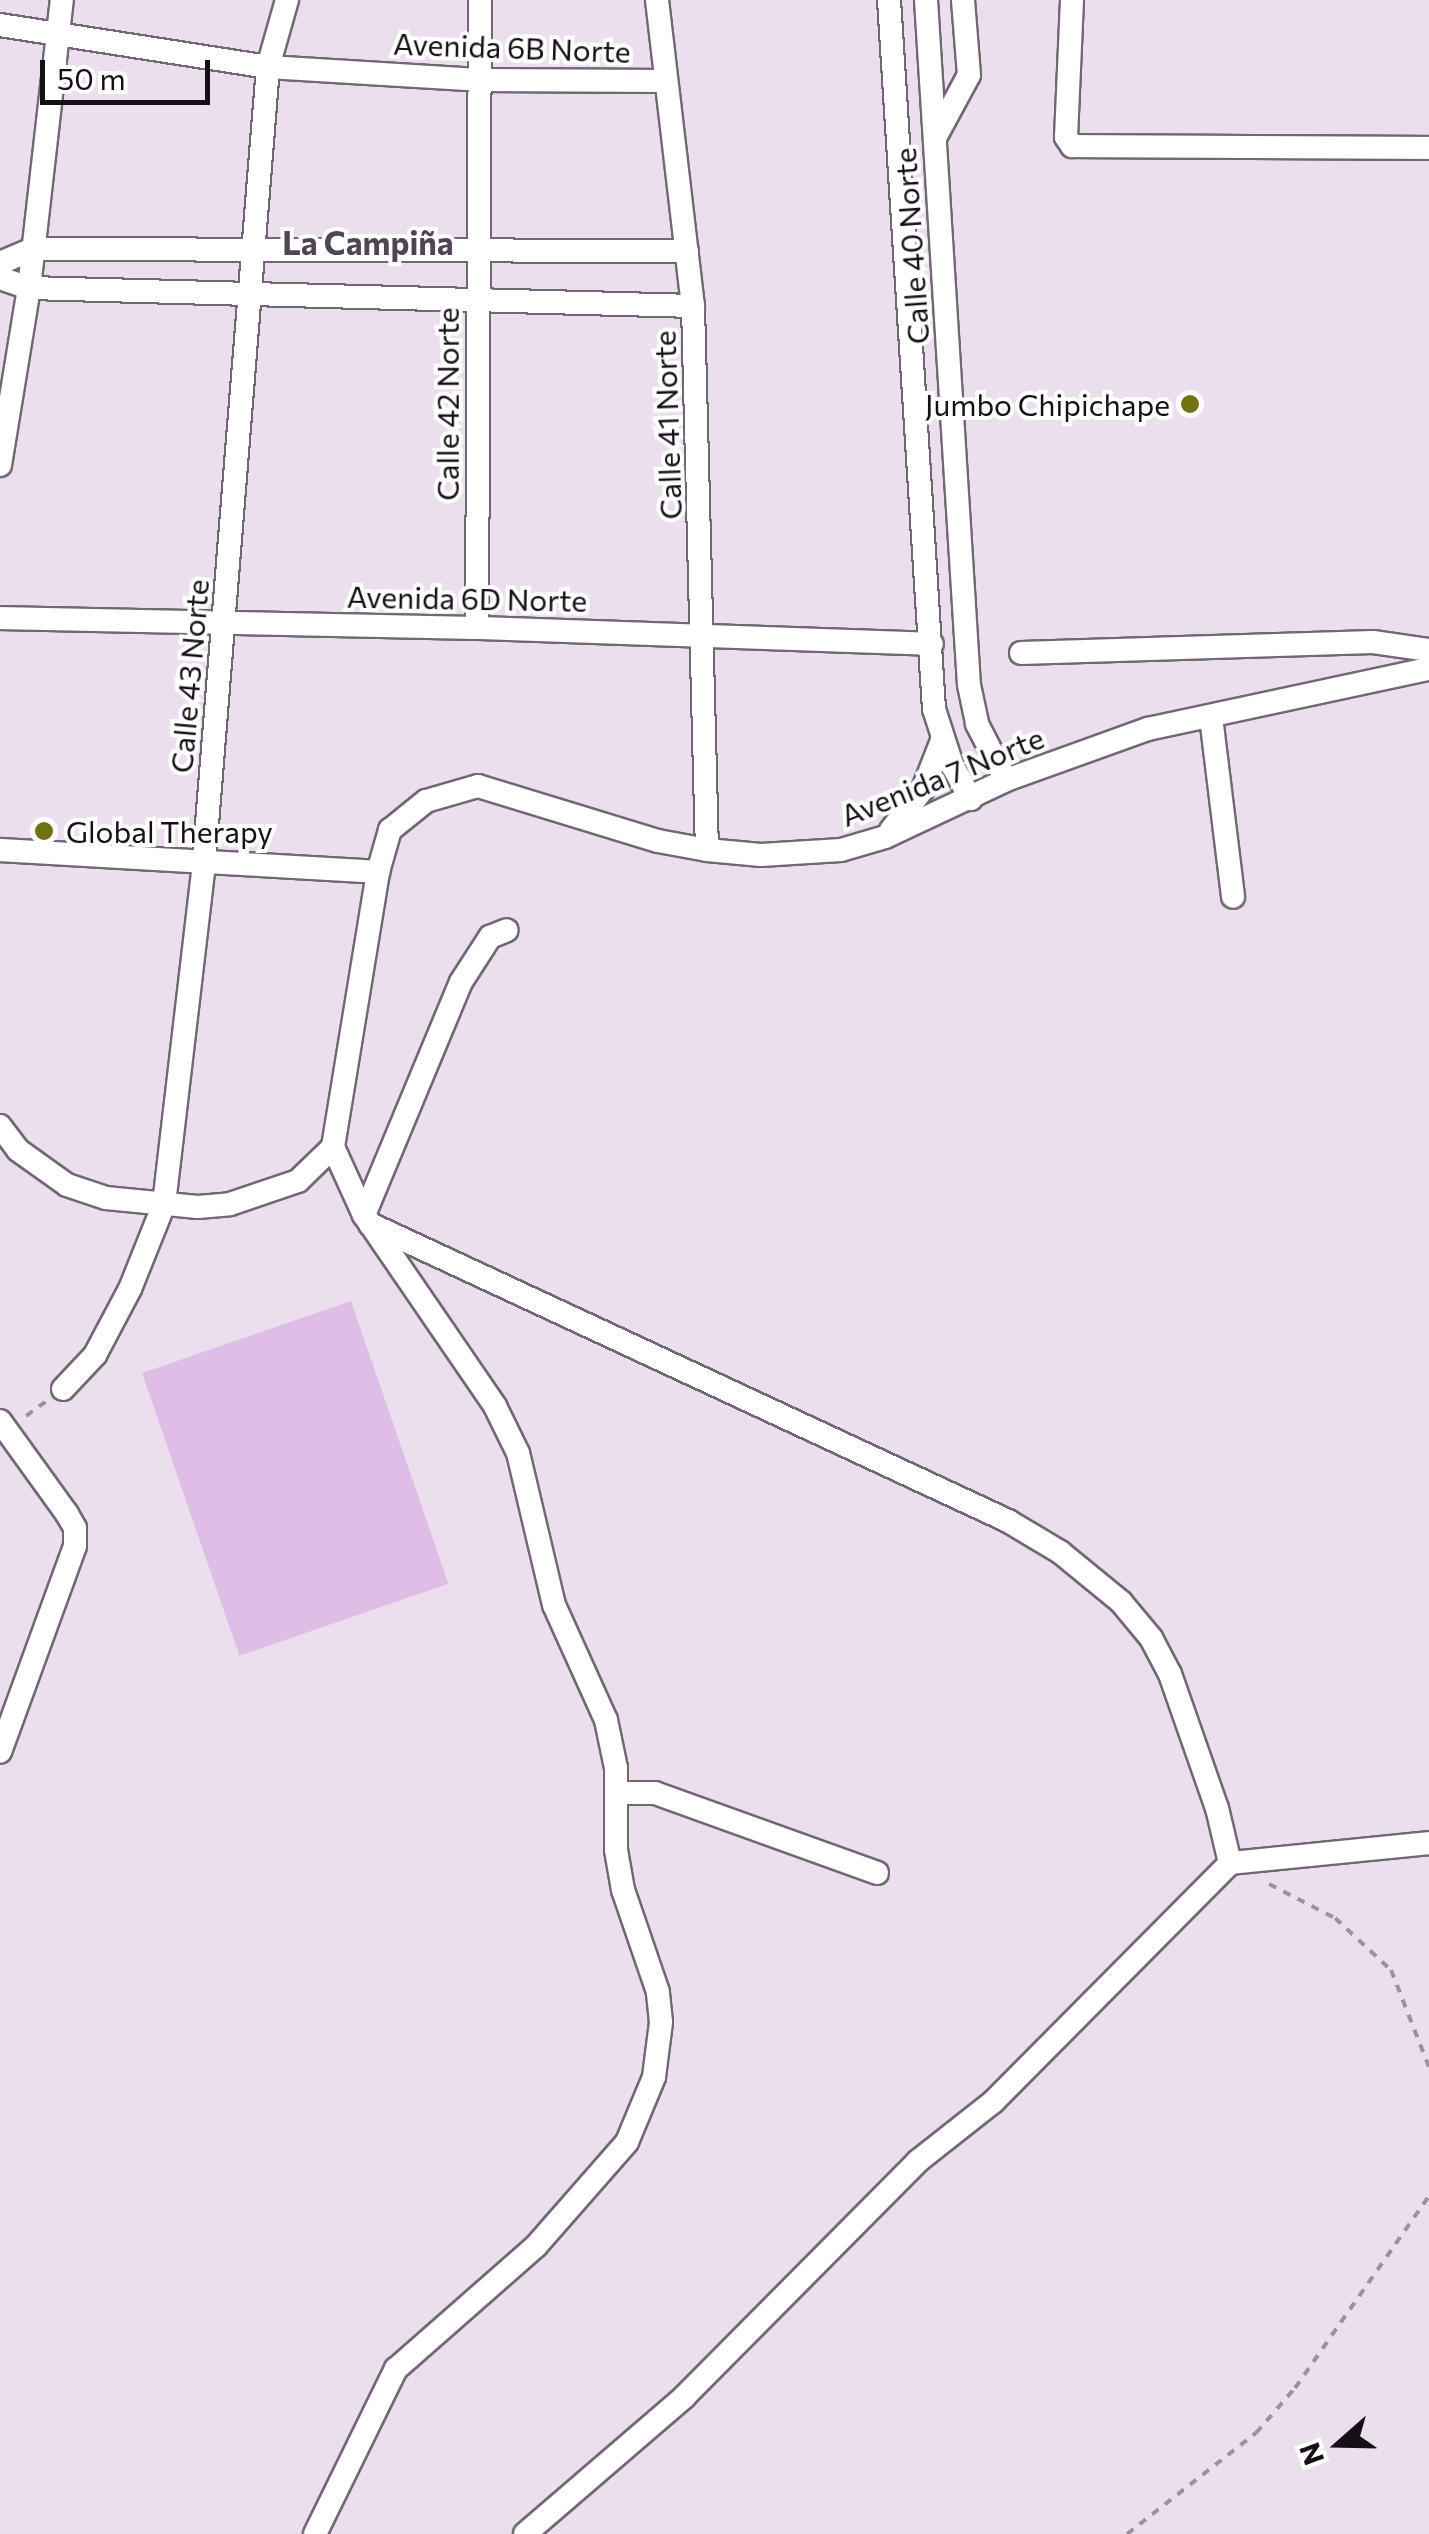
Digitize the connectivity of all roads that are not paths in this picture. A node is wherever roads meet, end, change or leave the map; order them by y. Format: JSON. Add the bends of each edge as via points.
{"nodes":[{"id":1,"x":62,"y":0,"type":"edge"},
{"id":2,"x":286,"y":0,"type":"edge"},
{"id":3,"x":480,"y":0,"type":"edge"},
{"id":4,"x":657,"y":0,"type":"edge"},
{"id":5,"x":889,"y":0,"type":"edge"},
{"id":6,"x":926,"y":0,"type":"edge"},
{"id":7,"x":964,"y":0,"type":"edge"},
{"id":8,"x":1072,"y":0,"type":"edge"},
{"id":9,"x":0,"y":25,"type":"edge"},
{"id":10,"x":58,"y":37,"type":"junction"},
{"id":11,"x":268,"y":67,"type":"junction"},
{"id":12,"x":479,"y":80,"type":"junction"},
{"id":13,"x":666,"y":81,"type":"junction"},
{"id":14,"x":934,"y":139,"type":"junction"},
{"id":15,"x":1429,"y":148,"type":"edge"},
{"id":16,"x":33,"y":249,"type":"junction"},
{"id":17,"x":479,"y":251,"type":"junction"},
{"id":18,"x":252,"y":252,"type":"junction"},
{"id":19,"x":687,"y":252,"type":"junction"},
{"id":20,"x":0,"y":264,"type":"edge"},
{"id":21,"x":0,"y":278,"type":"edge"},
{"id":22,"x":29,"y":288,"type":"junction"},
{"id":23,"x":250,"y":296,"type":"junction"},
{"id":24,"x":477,"y":300,"type":"junction"},
{"id":25,"x":693,"y":306,"type":"junction"},
{"id":26,"x":0,"y":466,"type":"edge"},
{"id":27,"x":0,"y":618,"type":"edge"},
{"id":28,"x":223,"y":624,"type":"junction"},
{"id":29,"x":477,"y":628,"type":"junction"},
{"id":30,"x":704,"y":634,"type":"junction"},
{"id":31,"x":932,"y":644,"type":"junction"},
{"id":32,"x":1429,"y":650,"type":"edge"},
{"id":33,"x":1021,"y":653,"type":"dead end"},
{"id":34,"x":1429,"y":669,"type":"edge"},
{"id":35,"x":1211,"y":717,"type":"junction"},
{"id":36,"x":943,"y":738,"type":"junction"},
{"id":37,"x":1006,"y":780,"type":"junction"},
{"id":38,"x":970,"y":799,"type":"junction"},
{"id":39,"x":885,"y":837,"type":"junction"},
{"id":40,"x":0,"y":850,"type":"edge"},
{"id":41,"x":708,"y":850,"type":"junction"},
{"id":42,"x":204,"y":861,"type":"junction"},
{"id":43,"x":378,"y":872,"type":"junction"},
{"id":44,"x":1233,"y":897,"type":"dead end"},
{"id":45,"x":506,"y":930,"type":"dead end"},
{"id":46,"x":0,"y":1126,"type":"edge"},
{"id":47,"x":333,"y":1147,"type":"junction"},
{"id":48,"x":164,"y":1204,"type":"junction"},
{"id":49,"x":367,"y":1219,"type":"junction"},
{"id":50,"x":62,"y":1390,"type":"road end"},
{"id":51,"x":3,"y":1430,"type":"edge"},
{"id":52,"x":5,"y":1724,"type":"edge"},
{"id":53,"x":0,"y":1752,"type":"edge"},
{"id":54,"x":616,"y":1793,"type":"junction"},
{"id":55,"x":1429,"y":1844,"type":"edge"},
{"id":56,"x":1230,"y":1863,"type":"junction"},
{"id":57,"x":877,"y":1872,"type":"dead end"},
{"id":58,"x":315,"y":2534,"type":"edge"},
{"id":59,"x":524,"y":2534,"type":"edge"}],
"edges":[{"from":1,"to":10,"type":"street"},
{"from":2,"to":11,"type":"street","name":"Calle 43 Norte"},
{"from":3,"to":12,"type":"street","name":"Calle 42 Norte"},
{"from":4,"to":13,"type":"street","name":"Calle 41 Norte"},
{"from":5,"to":31,"type":"street","name":"Calle 40 Norte"},
{"from":6,"to":14,"type":"street","name":"Calle 40 Norte"},
{"from":7,"to":14,"type":"street","via":[[969,74]]},
{"from":8,"to":15,"type":"street","via":[[1066,137],[1072,146]]},
{"from":9,"to":10,"type":"street","name":"Avenida 6B Norte"},
{"from":10,"to":11,"type":"street","name":"Avenida 6B Norte"},
{"from":10,"to":16,"type":"street"},
{"from":11,"to":12,"type":"street","name":"Avenida 6B Norte"},
{"from":11,"to":18,"type":"street","name":"Calle 43 Norte"},
{"from":12,"to":13,"type":"street","name":"Avenida 6B Norte"},
{"from":12,"to":17,"type":"street","name":"Calle 42 Norte"},
{"from":13,"to":19,"type":"street","name":"Calle 41 Norte"},
{"from":14,"to":37,"type":"street","name":"Calle 40 Norte","via":[[969,686],[978,724]]},
{"from":16,"to":18,"type":"street"},
{"from":16,"to":20,"type":"street"},
{"from":16,"to":22,"type":"street"},
{"from":17,"to":18,"type":"street"},
{"from":17,"to":19,"type":"street"},
{"from":17,"to":24,"type":"street","name":"Calle 42 Norte"},
{"from":18,"to":23,"type":"street","name":"Calle 43 Norte"},
{"from":19,"to":25,"type":"street","name":"Calle 41 Norte"},
{"from":21,"to":22,"type":"street"},
{"from":22,"to":23,"type":"street"},
{"from":22,"to":26,"type":"street"},
{"from":23,"to":24,"type":"street"},
{"from":23,"to":28,"type":"street","name":"Calle 43 Norte"},
{"from":24,"to":25,"type":"street"},
{"from":24,"to":29,"type":"street","name":"Calle 42 Norte"},
{"from":25,"to":30,"type":"street","name":"Calle 41 Norte"},
{"from":27,"to":28,"type":"street","name":"Avenida 6D Norte"},
{"from":28,"to":29,"type":"street","name":"Avenida 6D Norte"},
{"from":28,"to":42,"type":"street","name":"Calle 43 Norte"},
{"from":29,"to":30,"type":"street","name":"Avenida 6D Norte"},
{"from":30,"to":31,"type":"street","name":"Avenida 6D Norte"},
{"from":30,"to":41,"type":"street","name":"Calle 41 Norte"},
{"from":31,"to":36,"type":"street","name":"Calle 40 Norte","via":[[934,709]]},
{"from":32,"to":33,"type":"street","via":[[1373,642]]},
{"from":34,"to":35,"type":"street","name":"Avenida 7 Norte"},
{"from":35,"to":37,"type":"street","name":"Avenida 7 Norte","via":[[1148,729]]},
{"from":35,"to":44,"type":"street"},
{"from":36,"to":38,"type":"street","name":"Calle 40 Norte"},
{"from":36,"to":39,"type":"street","via":[[923,789]]},
{"from":37,"to":38,"type":"street","name":"Avenida 7 Norte"},
{"from":38,"to":39,"type":"street","name":"Avenida 7 Norte"},
{"from":39,"to":41,"type":"street","name":"Avenida 7 Norte","via":[[805,854]]},
{"from":40,"to":42,"type":"street"},
{"from":41,"to":43,"type":"street","name":"Avenida 7 Norte","via":[[478,786],[426,800],[390,830]]},
{"from":42,"to":43,"type":"street"},
{"from":42,"to":48,"type":"street","name":"Calle 43 Norte"},
{"from":43,"to":47,"type":"street","name":"Avenida 7 Norte"},
{"from":45,"to":49,"type":"street","via":[[490,937],[461,982]]},
{"from":46,"to":48,"type":"street","via":[[18,1150],[68,1185],[106,1198]]},
{"from":47,"to":48,"type":"street","via":[[298,1181],[230,1204]]},
{"from":47,"to":49,"type":"street"},
{"from":48,"to":50,"type":"street","name":"Calle 43 Norte","via":[[94,1355]]},
{"from":49,"to":54,"type":"street","via":[[495,1406],[518,1454],[554,1604],[606,1720]]},
{"from":49,"to":56,"type":"street","via":[[1008,1521],[1060,1552],[1121,1602],[1151,1638],[1176,1690]]},
{"from":51,"to":52,"type":"street","via":[[74,1528],[75,1546]]},
{"from":52,"to":53,"type":"street"},
{"from":54,"to":57,"type":"street","via":[[655,1793],[692,1804]]},
{"from":54,"to":58,"type":"street","via":[[623,1890],[658,1992],[654,2076],[627,2142],[536,2246],[396,2369]]},
{"from":55,"to":56,"type":"street"},
{"from":56,"to":59,"type":"street","via":[[993,2102],[918,2161],[684,2398]]}]}
